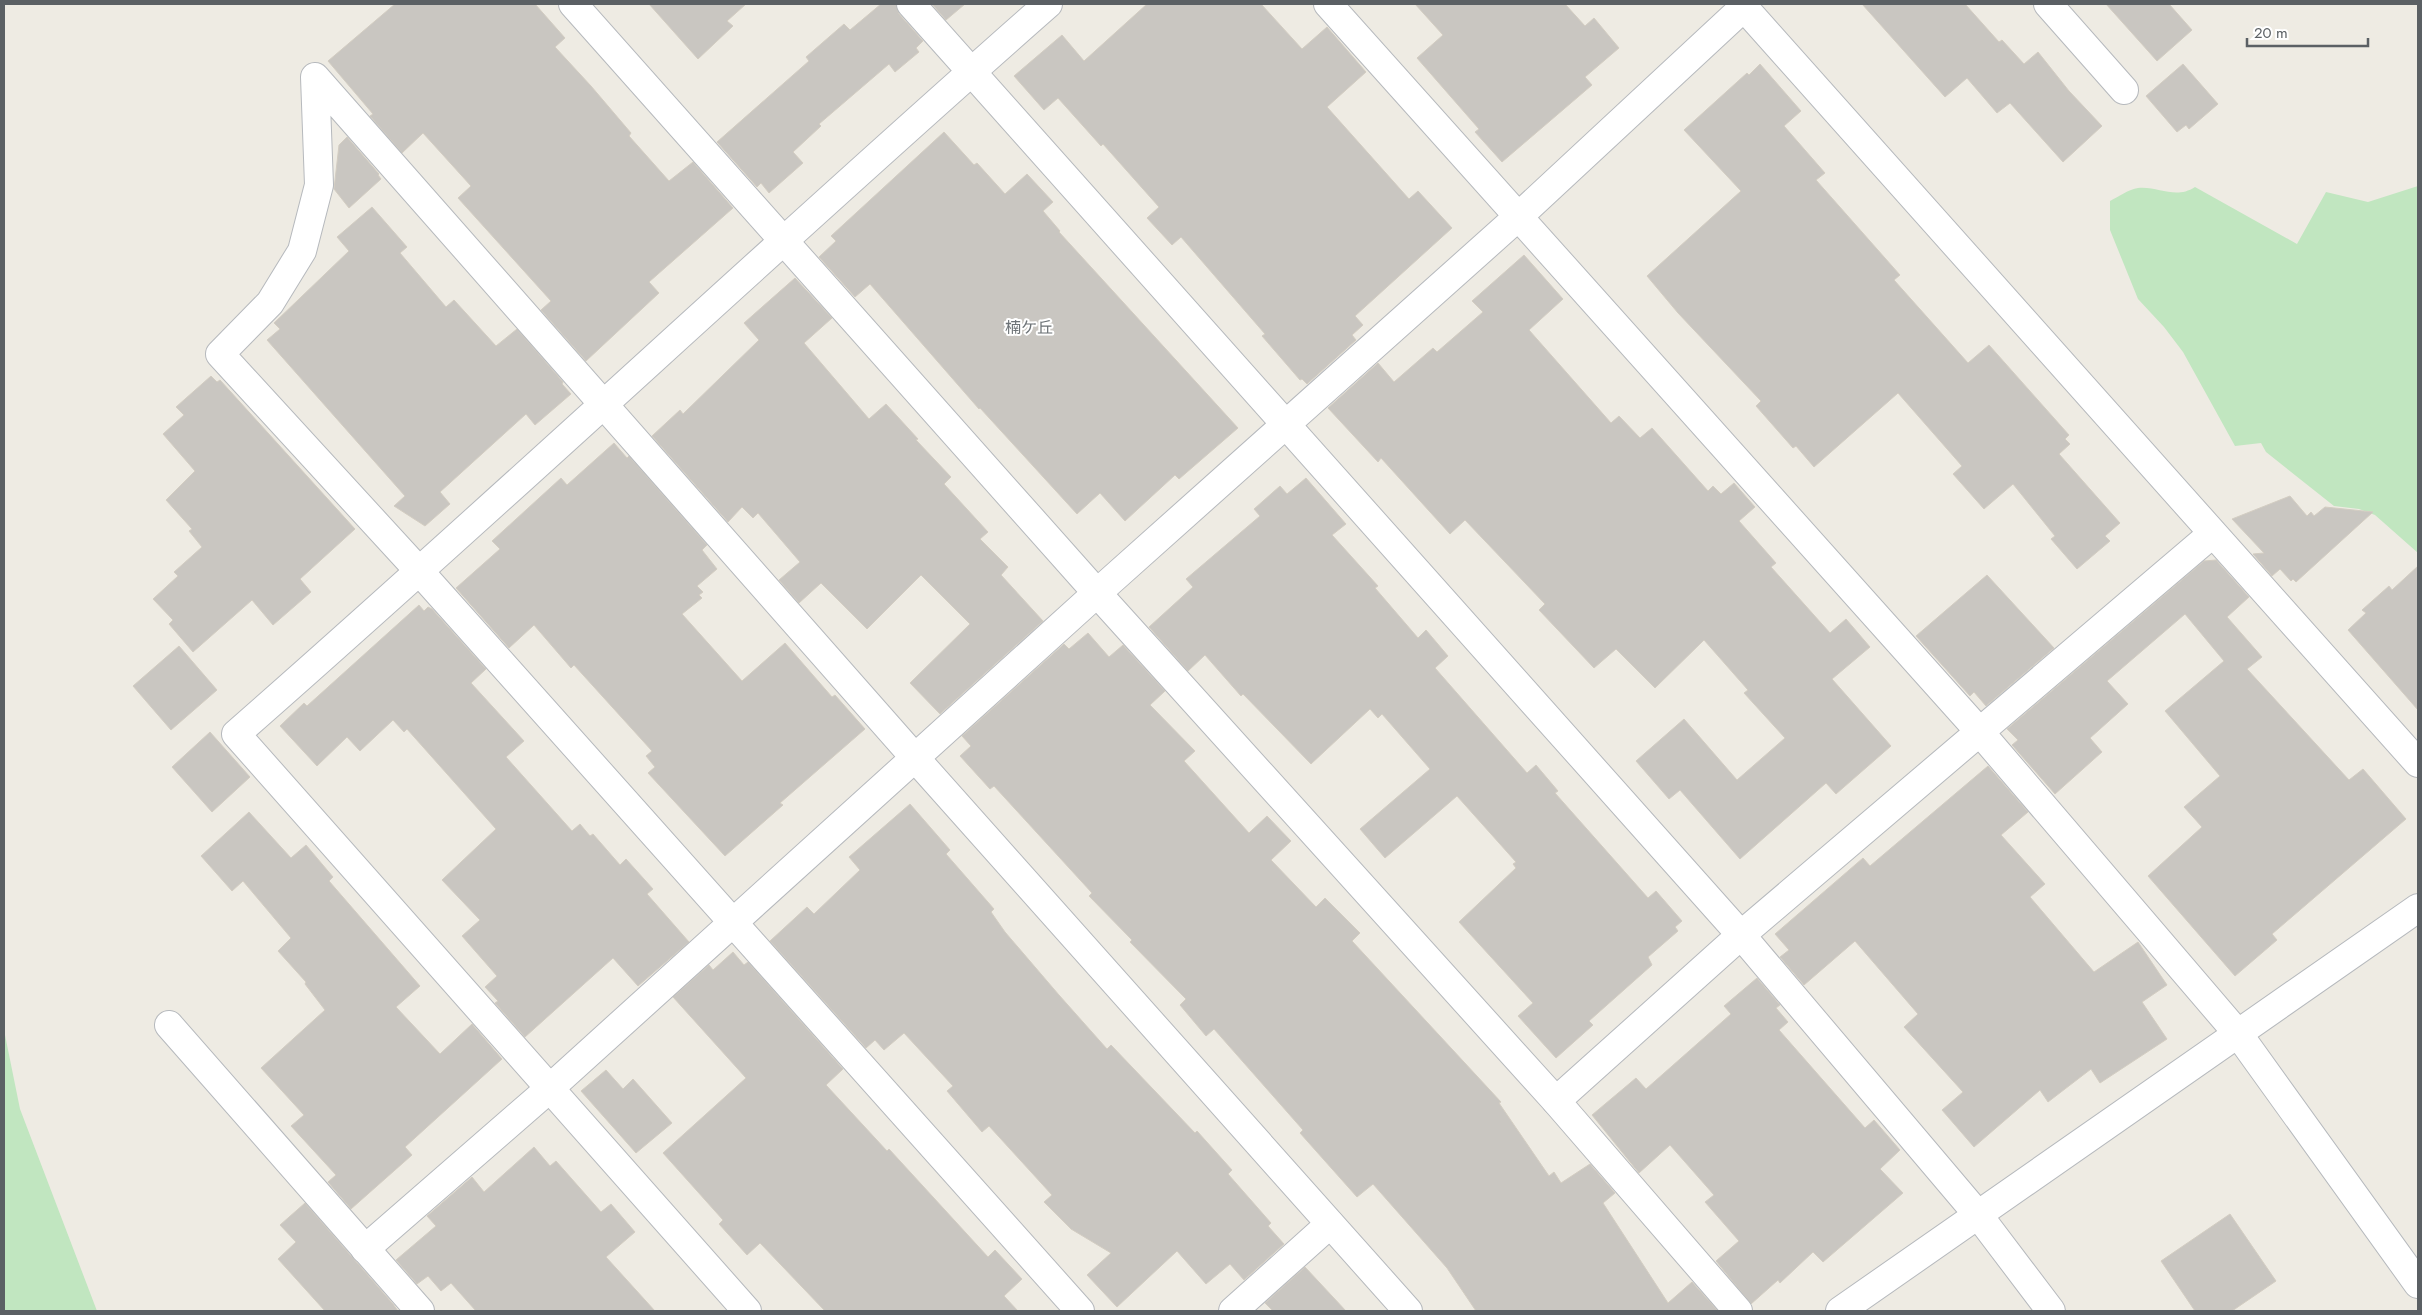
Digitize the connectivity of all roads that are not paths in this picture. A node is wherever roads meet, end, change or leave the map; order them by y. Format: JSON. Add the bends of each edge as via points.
{"nodes":[{"id":1,"x":574,"y":4,"type":"edge"},
{"id":2,"x":911,"y":4,"type":"edge"},
{"id":3,"x":1048,"y":4,"type":"edge"},
{"id":4,"x":1328,"y":4,"type":"edge"},
{"id":5,"x":2048,"y":4,"type":"edge"},
{"id":6,"x":1742,"y":5,"type":"edge"},
{"id":7,"x":972,"y":71,"type":"junction"},
{"id":8,"x":2124,"y":90,"type":"dead end"},
{"id":9,"x":1519,"y":216,"type":"junction"},
{"id":10,"x":782,"y":240,"type":"junction"},
{"id":11,"x":604,"y":405,"type":"junction"},
{"id":12,"x":1284,"y":425,"type":"junction"},
{"id":13,"x":2212,"y":534,"type":"junction"},
{"id":14,"x":420,"y":572,"type":"junction"},
{"id":15,"x":1097,"y":592,"type":"junction"},
{"id":16,"x":1979,"y":731,"type":"junction"},
{"id":17,"x":916,"y":759,"type":"junction"},
{"id":18,"x":2418,"y":764,"type":"edge"},
{"id":19,"x":2418,"y":908,"type":"edge"},
{"id":20,"x":732,"y":924,"type":"junction"},
{"id":21,"x":1741,"y":935,"type":"junction"},
{"id":22,"x":169,"y":1024,"type":"dead end"},
{"id":23,"x":2239,"y":1035,"type":"junction"},
{"id":24,"x":549,"y":1089,"type":"junction"},
{"id":25,"x":1556,"y":1101,"type":"junction"},
{"id":26,"x":1979,"y":1216,"type":"junction"},
{"id":27,"x":1330,"y":1224,"type":"junction"},
{"id":28,"x":365,"y":1249,"type":"junction"},
{"id":29,"x":2418,"y":1284,"type":"edge"},
{"id":30,"x":420,"y":1311,"type":"edge"},
{"id":31,"x":747,"y":1311,"type":"edge"},
{"id":32,"x":1080,"y":1311,"type":"edge"},
{"id":33,"x":1233,"y":1311,"type":"edge"},
{"id":34,"x":1408,"y":1311,"type":"edge"},
{"id":35,"x":1738,"y":1311,"type":"edge"},
{"id":36,"x":1840,"y":1311,"type":"edge"},
{"id":37,"x":2051,"y":1311,"type":"edge"}],
"edges":[{"from":1,"to":10,"type":"street"},
{"from":2,"to":7,"type":"street"},
{"from":3,"to":7,"type":"street"},
{"from":4,"to":9,"type":"street"},
{"from":5,"to":8,"type":"street"},
{"from":6,"to":9,"type":"street"},
{"from":6,"to":13,"type":"street"},
{"from":7,"to":10,"type":"street"},
{"from":7,"to":12,"type":"street"},
{"from":9,"to":12,"type":"street"},
{"from":9,"to":16,"type":"street"},
{"from":10,"to":11,"type":"street"},
{"from":10,"to":15,"type":"street"},
{"from":11,"to":14,"type":"street"},
{"from":11,"to":14,"type":"street","via":[[315,77],[319,185],[302,251],[270,303],[220,354]]},
{"from":11,"to":17,"type":"street"},
{"from":12,"to":15,"type":"street"},
{"from":12,"to":21,"type":"street"},
{"from":13,"to":16,"type":"street"},
{"from":13,"to":18,"type":"street"},
{"from":14,"to":20,"type":"street"},
{"from":14,"to":24,"type":"street","via":[[236,734]]},
{"from":15,"to":17,"type":"street"},
{"from":15,"to":25,"type":"street"},
{"from":16,"to":21,"type":"street"},
{"from":16,"to":23,"type":"street"},
{"from":17,"to":20,"type":"street"},
{"from":17,"to":27,"type":"street"},
{"from":19,"to":23,"type":"street"},
{"from":20,"to":24,"type":"street"},
{"from":20,"to":32,"type":"street"},
{"from":21,"to":25,"type":"street"},
{"from":21,"to":26,"type":"street"},
{"from":22,"to":28,"type":"street"},
{"from":23,"to":26,"type":"street"},
{"from":23,"to":29,"type":"street"},
{"from":24,"to":28,"type":"street"},
{"from":24,"to":31,"type":"street"},
{"from":25,"to":35,"type":"street"},
{"from":26,"to":36,"type":"street"},
{"from":26,"to":37,"type":"street"},
{"from":27,"to":33,"type":"street"},
{"from":27,"to":34,"type":"street"},
{"from":28,"to":30,"type":"street"}]}
